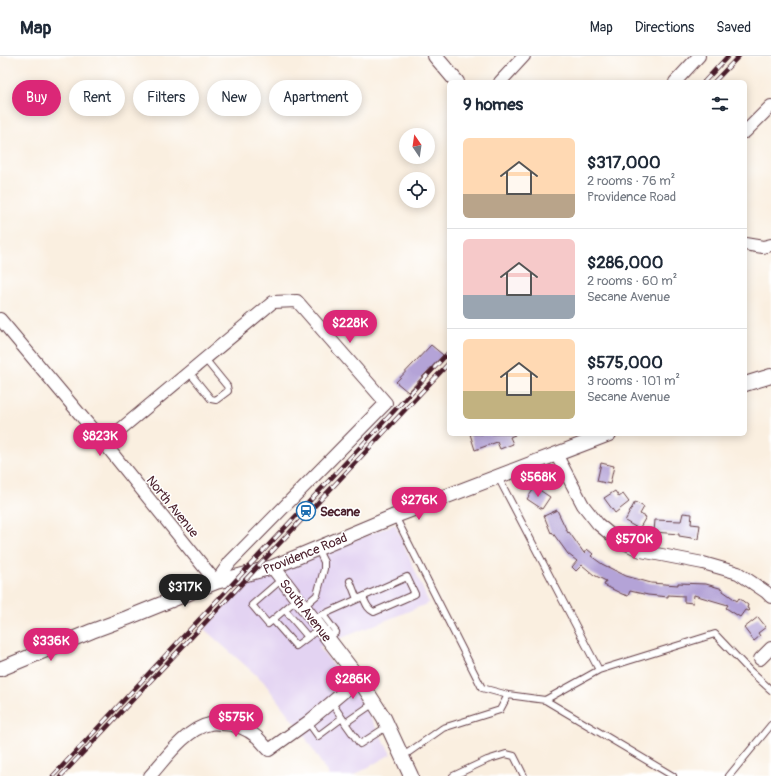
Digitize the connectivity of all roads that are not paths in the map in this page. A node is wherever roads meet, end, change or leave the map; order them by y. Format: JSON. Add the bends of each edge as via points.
{"nodes":[{"id":1,"x":435,"y":56,"type":"edge"},
{"id":2,"x":524,"y":56,"type":"edge"},
{"id":3,"x":699,"y":56,"type":"edge"},
{"id":4,"x":455,"y":80,"type":"edge"},
{"id":5,"x":502,"y":80,"type":"edge"},
{"id":6,"x":677,"y":80,"type":"edge"},
{"id":7,"x":771,"y":106,"type":"edge"},
{"id":8,"x":747,"y":130,"type":"edge"},
{"id":9,"x":747,"y":244,"type":"edge"},
{"id":10,"x":771,"y":244,"type":"edge"},
{"id":11,"x":0,"y":319,"type":"edge"},
{"id":12,"x":205,"y":359,"type":"junction"},
{"id":13,"x":189,"y":372,"type":"junction"},
{"id":14,"x":771,"y":376,"type":"edge"},
{"id":15,"x":747,"y":383,"type":"edge"},
{"id":16,"x":604,"y":436,"type":"edge"},
{"id":17,"x":104,"y":443,"type":"junction"},
{"id":18,"x":556,"y":454,"type":"junction"},
{"id":19,"x":497,"y":476,"type":"junction"},
{"id":20,"x":395,"y":516,"type":"junction"},
{"id":21,"x":317,"y":548,"type":"junction"},
{"id":22,"x":273,"y":567,"type":"junction"},
{"id":23,"x":282,"y":579,"type":"junction"},
{"id":24,"x":350,"y":581,"type":"dead end"},
{"id":25,"x":216,"y":582,"type":"junction"},
{"id":26,"x":771,"y":597,"type":"edge"},
{"id":27,"x":360,"y":598,"type":"junction"},
{"id":28,"x":300,"y":603,"type":"junction"},
{"id":29,"x":285,"y":610,"type":"junction"},
{"id":30,"x":273,"y":620,"type":"junction"},
{"id":31,"x":321,"y":625,"type":"junction"},
{"id":32,"x":308,"y":637,"type":"junction"},
{"id":33,"x":771,"y":648,"type":"edge"},
{"id":34,"x":760,"y":659,"type":"dead end"},
{"id":35,"x":0,"y":669,"type":"edge"},
{"id":36,"x":599,"y":670,"type":"junction"},
{"id":37,"x":359,"y":679,"type":"junction"},
{"id":38,"x":771,"y":690,"type":"edge"},
{"id":39,"x":508,"y":695,"type":"junction"},
{"id":40,"x":546,"y":700,"type":"junction"},
{"id":41,"x":332,"y":702,"type":"junction"},
{"id":42,"x":374,"y":703,"type":"junction"},
{"id":43,"x":344,"y":720,"type":"junction"},
{"id":44,"x":308,"y":722,"type":"junction"},
{"id":45,"x":388,"y":726,"type":"junction"},
{"id":46,"x":771,"y":726,"type":"edge"},
{"id":47,"x":402,"y":757,"type":"junction"},
{"id":48,"x":150,"y":776,"type":"edge"},
{"id":49,"x":411,"y":776,"type":"edge"},
{"id":50,"x":453,"y":776,"type":"edge"},
{"id":51,"x":524,"y":776,"type":"edge"},
{"id":52,"x":673,"y":776,"type":"edge"},
{"id":53,"x":729,"y":776,"type":"edge"}],
"edges":[{"from":1,"to":4,"type":"street"},
{"from":2,"to":5,"type":"street"},
{"from":3,"to":6,"type":"street"},
{"from":7,"to":8,"type":"street"},
{"from":9,"to":10,"type":"street","via":[[763,247]]},
{"from":11,"to":17,"type":"street","name":"North Avenue"},
{"from":12,"to":13,"type":"street"},
{"from":12,"to":13,"type":"lane","via":[[227,386],[228,391],[216,400],[211,399]]},
{"from":12,"to":25,"type":"street","via":[[273,302],[297,301],[386,403],[230,562]]},
{"from":13,"to":17,"type":"street"},
{"from":14,"to":15,"type":"street"},
{"from":16,"to":18,"type":"street","name":"Providence Road"},
{"from":17,"to":25,"type":"street","name":"North Avenue"},
{"from":18,"to":19,"type":"street","name":"Providence Road"},
{"from":18,"to":26,"type":"street","via":[[583,506],[598,524],[616,539],[642,550],[738,573]]},
{"from":19,"to":20,"type":"street","name":"Providence Road"},
{"from":19,"to":36,"type":"lane"},
{"from":20,"to":21,"type":"street","name":"Providence Road"},
{"from":20,"to":39,"type":"lane","via":[[482,688]]},
{"from":21,"to":22,"type":"street","name":"Providence Road"},
{"from":21,"to":28,"type":"lane","via":[[324,562],[317,595]]},
{"from":22,"to":23,"type":"street","name":"South Avenue"},
{"from":22,"to":25,"type":"street","name":"Providence Road"},
{"from":23,"to":28,"type":"street","name":"South Avenue"},
{"from":23,"to":30,"type":"lane","via":[[252,605],[268,624]]},
{"from":24,"to":27,"type":"lane"},
{"from":25,"to":35,"type":"street","name":"Providence Road"},
{"from":27,"to":27,"type":"lane","via":[[407,576],[415,594],[374,612],[368,609]]},
{"from":27,"to":31,"type":"lane"},
{"from":28,"to":29,"type":"lane"},
{"from":28,"to":31,"type":"street","name":"South Avenue"},
{"from":29,"to":30,"type":"lane"},
{"from":29,"to":32,"type":"lane"},
{"from":30,"to":32,"type":"lane","via":[[296,646]]},
{"from":31,"to":32,"type":"lane"},
{"from":31,"to":37,"type":"street","name":"South Avenue"},
{"from":33,"to":34,"type":"street"},
{"from":36,"to":38,"type":"lane","via":[[715,634]]},
{"from":36,"to":40,"type":"lane"},
{"from":37,"to":41,"type":"street"},
{"from":37,"to":42,"type":"street","name":"South Avenue"},
{"from":39,"to":40,"type":"lane"},
{"from":39,"to":47,"type":"lane","via":[[500,710],[443,728]]},
{"from":40,"to":52,"type":"lane"},
{"from":41,"to":43,"type":"lane"},
{"from":41,"to":44,"type":"street"},
{"from":42,"to":43,"type":"lane"},
{"from":42,"to":45,"type":"street","name":"South Avenue"},
{"from":43,"to":44,"type":"lane","via":[[318,736]]},
{"from":43,"to":45,"type":"lane","via":[[360,744]]},
{"from":44,"to":48,"type":"street","via":[[269,750],[256,736],[240,726],[210,724],[189,734]]},
{"from":45,"to":47,"type":"street","name":"South Avenue"},
{"from":46,"to":53,"type":"lane"},
{"from":47,"to":49,"type":"street","name":"South Avenue"},
{"from":50,"to":51,"type":"lane","via":[[506,754],[514,756]]}]}
